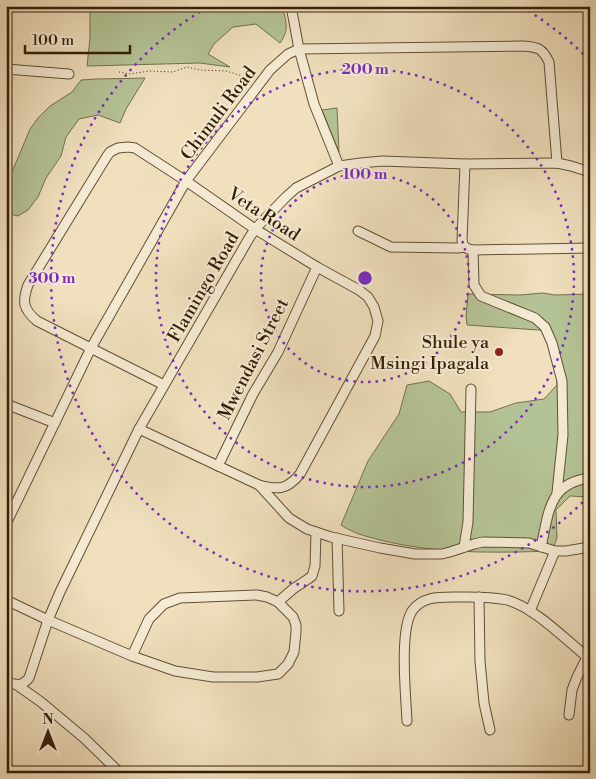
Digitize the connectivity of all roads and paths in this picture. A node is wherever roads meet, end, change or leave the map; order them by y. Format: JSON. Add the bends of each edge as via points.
{"nodes":[{"id":1,"x":291,"y":6,"type":"edge"},
{"id":2,"x":299,"y":49,"type":"junction"},
{"id":3,"x":6,"y":70,"type":"edge"},
{"id":4,"x":118,"y":72,"type":"dead end"},
{"id":5,"x":69,"y":74,"type":"dead end"},
{"id":6,"x":266,"y":76,"type":"junction"},
{"id":7,"x":557,"y":163,"type":"junction"},
{"id":8,"x":465,"y":164,"type":"junction"},
{"id":9,"x":339,"y":166,"type":"junction"},
{"id":10,"x":590,"y":172,"type":"edge"},
{"id":11,"x":186,"y":181,"type":"junction"},
{"id":12,"x":255,"y":229,"type":"junction"},
{"id":13,"x":358,"y":231,"type":"dead end"},
{"id":14,"x":469,"y":248,"type":"junction"},
{"id":15,"x":590,"y":248,"type":"edge"},
{"id":16,"x":317,"y":267,"type":"junction"},
{"id":17,"x":91,"y":348,"type":"junction"},
{"id":18,"x":164,"y":384,"type":"junction"},
{"id":19,"x":471,"y":389,"type":"dead end"},
{"id":20,"x":6,"y":404,"type":"edge"},
{"id":21,"x":54,"y":423,"type":"junction"},
{"id":22,"x":138,"y":429,"type":"junction"},
{"id":23,"x":218,"y":466,"type":"junction"},
{"id":24,"x":590,"y":478,"type":"edge"},
{"id":25,"x":259,"y":485,"type":"junction"},
{"id":26,"x":557,"y":494,"type":"junction"},
{"id":27,"x":6,"y":524,"type":"edge"},
{"id":28,"x":316,"y":532,"type":"junction"},
{"id":29,"x":337,"y":538,"type":"junction"},
{"id":30,"x":464,"y":547,"type":"junction"},
{"id":31,"x":541,"y":547,"type":"junction"},
{"id":32,"x":590,"y":547,"type":"edge"},
{"id":33,"x":554,"y":551,"type":"junction"},
{"id":34,"x":479,"y":597,"type":"junction"},
{"id":35,"x":6,"y":600,"type":"edge"},
{"id":36,"x":278,"y":602,"type":"junction"},
{"id":37,"x":339,"y":611,"type":"dead end"},
{"id":38,"x":530,"y":611,"type":"junction"},
{"id":39,"x":48,"y":620,"type":"junction"},
{"id":40,"x":132,"y":656,"type":"junction"},
{"id":41,"x":588,"y":656,"type":"edge"},
{"id":42,"x":6,"y":682,"type":"edge"},
{"id":43,"x":21,"y":684,"type":"junction"},
{"id":44,"x":569,"y":715,"type":"dead end"},
{"id":45,"x":406,"y":721,"type":"dead end"},
{"id":46,"x":490,"y":730,"type":"dead end"},
{"id":47,"x":120,"y":773,"type":"edge"}],
"edges":[{"from":1,"to":2,"type":"street"},
{"from":2,"to":6,"type":"street","name":"Chimuli Road","via":[[288,54]]},
{"from":2,"to":7,"type":"street","via":[[533,47],[544,52],[549,62]]},
{"from":2,"to":9,"type":"street","via":[[314,104]]},
{"from":3,"to":5,"type":"street"},
{"from":4,"to":6,"type":"path","via":[[173,72],[187,67],[226,71],[249,78]]},
{"from":6,"to":11,"type":"street","name":"Chimuli Road"},
{"from":7,"to":8,"type":"street","name":"Flamingo Road"},
{"from":7,"to":10,"type":"street","name":"Flamingo Road"},
{"from":8,"to":9,"type":"street","name":"Flamingo Road","via":[[382,161]]},
{"from":8,"to":14,"type":"street","via":[[462,240]]},
{"from":9,"to":12,"type":"street","name":"Flamingo Road","via":[[296,188]]},
{"from":11,"to":12,"type":"street","name":"Veta Road"},
{"from":11,"to":17,"type":"street","name":"Chimuli Road"},
{"from":11,"to":17,"type":"street","name":"Veta Road","via":[[135,148],[114,149],[28,285],[24,300],[28,313],[37,321]]},
{"from":12,"to":16,"type":"street","name":"Veta Road"},
{"from":12,"to":18,"type":"street","name":"Flamingo Road"},
{"from":13,"to":14,"type":"street","via":[[391,247]]},
{"from":14,"to":15,"type":"street"},
{"from":14,"to":26,"type":"street","via":[[474,285],[481,296],[535,318],[545,327],[552,343],[562,381],[564,436]]},
{"from":16,"to":23,"type":"street","name":"Mwendasi Street","via":[[278,352],[253,394]]},
{"from":16,"to":25,"type":"street","name":"Veta Road","via":[[368,297],[377,314],[375,336],[300,474],[284,487]]},
{"from":17,"to":18,"type":"street","name":"Veta Road"},
{"from":17,"to":21,"type":"street","name":"Chimuli Road"},
{"from":18,"to":22,"type":"street","name":"Flamingo Road"},
{"from":19,"to":30,"type":"street","via":[[468,522]]},
{"from":20,"to":21,"type":"street"},
{"from":21,"to":27,"type":"street","name":"Chimuli Road"},
{"from":22,"to":23,"type":"street","name":"Veta Road"},
{"from":22,"to":39,"type":"street","name":"Flamingo Road"},
{"from":23,"to":25,"type":"street","name":"Veta Road"},
{"from":24,"to":26,"type":"street","via":[[576,480]]},
{"from":25,"to":28,"type":"street","via":[[289,518]]},
{"from":26,"to":31,"type":"street"},
{"from":28,"to":29,"type":"street"},
{"from":28,"to":36,"type":"street","via":[[314,572]]},
{"from":29,"to":30,"type":"street","via":[[416,554],[442,554]]},
{"from":29,"to":37,"type":"street"},
{"from":30,"to":31,"type":"street","via":[[483,542],[530,543]]},
{"from":31,"to":33,"type":"street"},
{"from":32,"to":33,"type":"street"},
{"from":33,"to":38,"type":"street"},
{"from":34,"to":38,"type":"street","via":[[508,600]]},
{"from":34,"to":45,"type":"street","via":[[436,596],[423,601],[412,612],[405,638]]},
{"from":34,"to":46,"type":"street","via":[[480,661]]},
{"from":35,"to":39,"type":"street"},
{"from":36,"to":40,"type":"street","via":[[257,595],[180,598],[164,604],[149,619]]},
{"from":36,"to":40,"type":"street","via":[[293,617],[296,632],[294,652],[278,674],[213,677],[175,671]]},
{"from":38,"to":41,"type":"street"},
{"from":39,"to":40,"type":"street"},
{"from":39,"to":43,"type":"street","name":"Flamingo Road","via":[[29,678]]},
{"from":41,"to":44,"type":"street","via":[[572,690]]},
{"from":42,"to":43,"type":"street"},
{"from":43,"to":47,"type":"street"}]}
